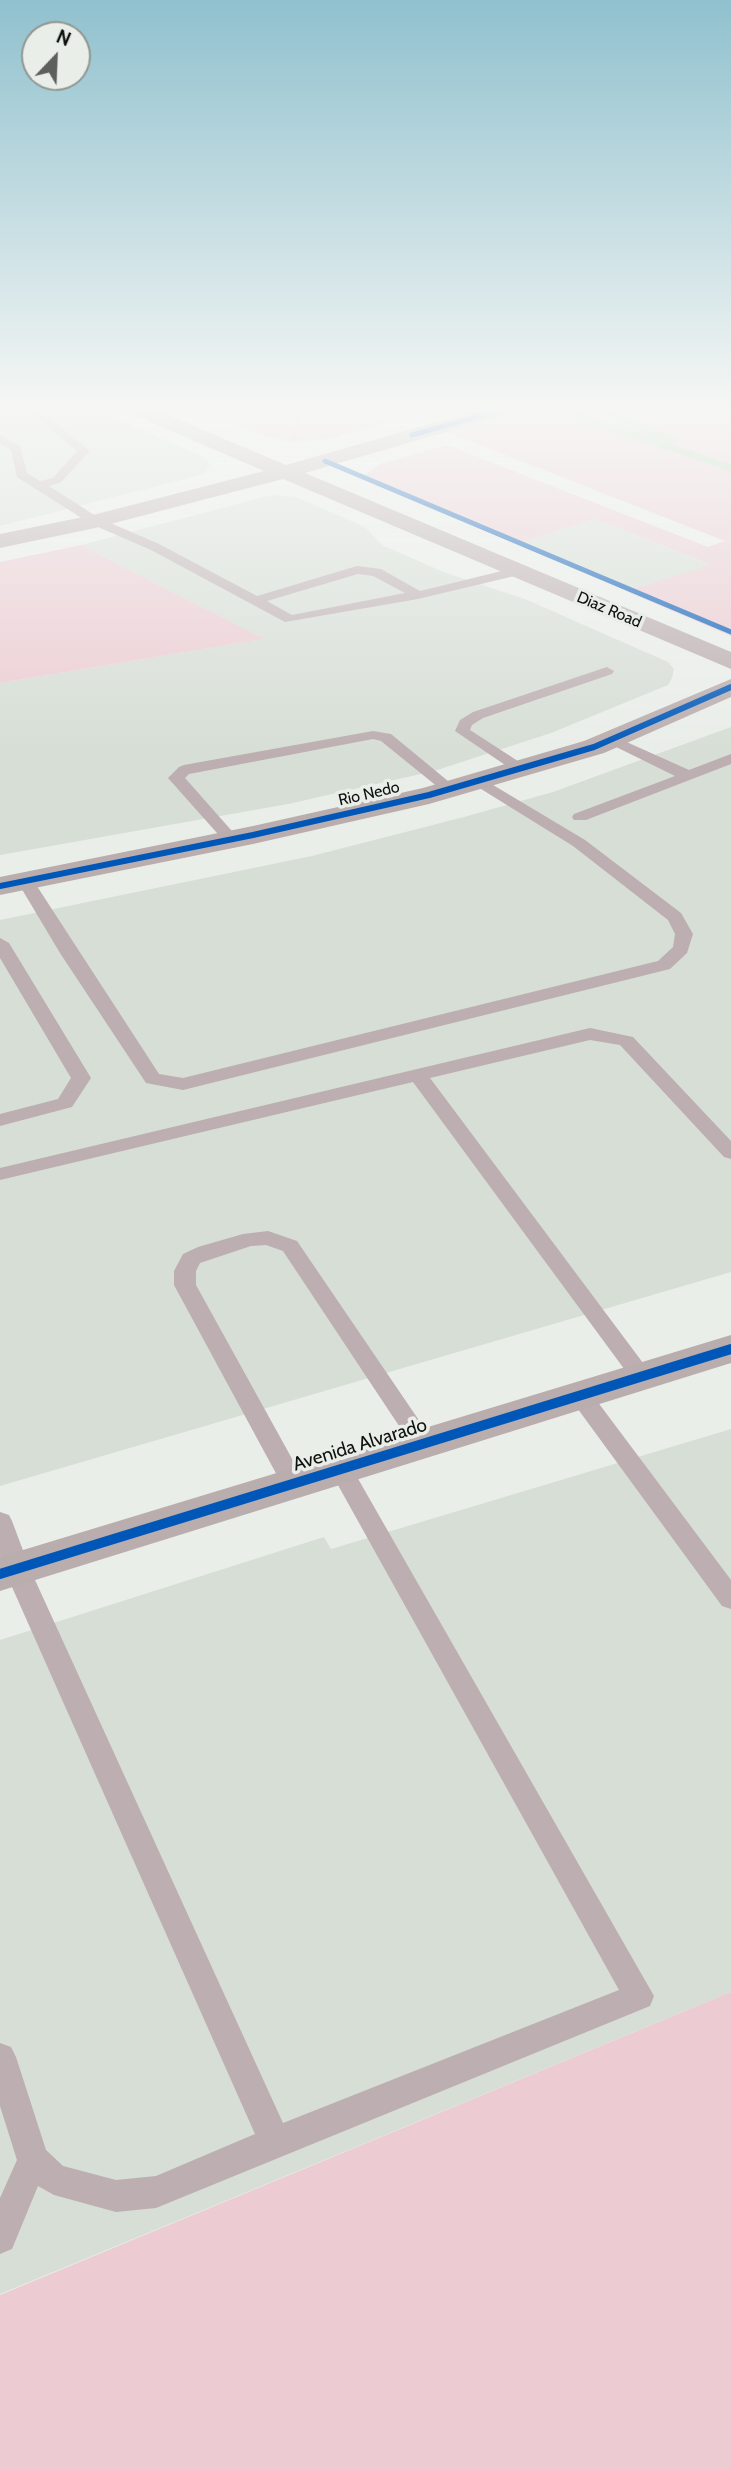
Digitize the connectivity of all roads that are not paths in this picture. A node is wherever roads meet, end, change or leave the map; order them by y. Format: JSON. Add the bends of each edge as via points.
{"nodes":[{"id":1,"x":75,"y":525,"type":"edge"},
{"id":2,"x":105,"y":525,"type":"edge"},
{"id":3,"x":411,"y":525,"type":"edge"},
{"id":4,"x":0,"y":541,"type":"edge"},
{"id":5,"x":518,"y":571,"type":"junction"},
{"id":6,"x":418,"y":595,"type":"junction"},
{"id":7,"x":258,"y":600,"type":"junction"},
{"id":8,"x":731,"y":661,"type":"edge"},
{"id":9,"x":607,"y":671,"type":"dead end"},
{"id":10,"x":731,"y":687,"type":"edge"},
{"id":11,"x":611,"y":740,"type":"junction"},
{"id":12,"x":731,"y":759,"type":"edge"},
{"id":13,"x":519,"y":768,"type":"junction"},
{"id":14,"x":688,"y":776,"type":"junction"},
{"id":15,"x":478,"y":781,"type":"junction"},
{"id":16,"x":449,"y":789,"type":"junction"},
{"id":17,"x":580,"y":817,"type":"dead end"},
{"id":18,"x":231,"y":839,"type":"junction"},
{"id":19,"x":13,"y":883,"type":"edge"},
{"id":20,"x":0,"y":943,"type":"edge"},
{"id":21,"x":418,"y":1075,"type":"junction"},
{"id":22,"x":0,"y":1120,"type":"edge"},
{"id":23,"x":731,"y":1153,"type":"edge"},
{"id":24,"x":0,"y":1174,"type":"edge"},
{"id":25,"x":731,"y":1349,"type":"edge"},
{"id":26,"x":641,"y":1376,"type":"junction"},
{"id":27,"x":580,"y":1395,"type":"junction"},
{"id":28,"x":423,"y":1444,"type":"junction"},
{"id":29,"x":341,"y":1469,"type":"junction"},
{"id":30,"x":293,"y":1484,"type":"junction"},
{"id":31,"x":0,"y":1521,"type":"edge"},
{"id":32,"x":8,"y":1571,"type":"edge"},
{"id":33,"x":731,"y":1599,"type":"edge"},
{"id":34,"x":0,"y":2057,"type":"edge"},
{"id":35,"x":275,"y":2141,"type":"junction"},
{"id":36,"x":33,"y":2160,"type":"junction"},
{"id":37,"x":0,"y":2237,"type":"edge"}],
"edges":[{"from":1,"to":4,"type":"street"},
{"from":2,"to":7,"type":"lane"},
{"from":3,"to":5,"type":"street","name":"Diaz Road"},
{"from":5,"to":6,"type":"lane"},
{"from":5,"to":8,"type":"street","name":"Diaz Road"},
{"from":6,"to":7,"type":"lane","via":[[290,619]]},
{"from":6,"to":7,"type":"lane","via":[[376,572],[357,570]]},
{"from":9,"to":13,"type":"lane","via":[[465,723],[462,731]]},
{"from":10,"to":11,"type":"street","name":"Rio Nedo"},
{"from":11,"to":13,"type":"street","name":"Rio Nedo"},
{"from":11,"to":14,"type":"lane"},
{"from":12,"to":14,"type":"lane"},
{"from":13,"to":15,"type":"street","name":"Rio Nedo"},
{"from":14,"to":17,"type":"lane"},
{"from":15,"to":16,"type":"street","name":"Rio Nedo"},
{"from":15,"to":19,"type":"lane","via":[[579,843],[674,917],[684,933],[681,949],[664,965],[183,1084],[153,1079],[69,953]]},
{"from":16,"to":18,"type":"street","name":"Rio Nedo"},
{"from":16,"to":18,"type":"lane","via":[[386,737],[373,734],[184,770],[176,778]]},
{"from":18,"to":19,"type":"street","name":"Rio Nedo"},
{"from":20,"to":22,"type":"lane","via":[[81,1078],[65,1103]]},
{"from":21,"to":23,"type":"lane","via":[[590,1034],[611,1036],[626,1041]]},
{"from":21,"to":24,"type":"lane"},
{"from":21,"to":26,"type":"lane"},
{"from":25,"to":26,"type":"street","name":"Avenida Alvarado"},
{"from":26,"to":27,"type":"street","name":"Avenida Alvarado"},
{"from":27,"to":28,"type":"street","name":"Avenida Alvarado"},
{"from":27,"to":33,"type":"lane"},
{"from":28,"to":29,"type":"street","name":"Avenida Alvarado"},
{"from":28,"to":30,"type":"lane","via":[[290,1246],[268,1238],[250,1239],[205,1252],[191,1259],[185,1285]]},
{"from":29,"to":30,"type":"street","name":"Avenida Alvarado"},
{"from":29,"to":35,"type":"lane","via":[[639,1996]]},
{"from":30,"to":32,"type":"street","name":"Avenida Alvarado"},
{"from":31,"to":32,"type":"lane"},
{"from":32,"to":35,"type":"lane"},
{"from":34,"to":36,"type":"lane"},
{"from":35,"to":36,"type":"lane","via":[[156,2192],[117,2196],[54,2179]]},
{"from":36,"to":37,"type":"lane"}]}
